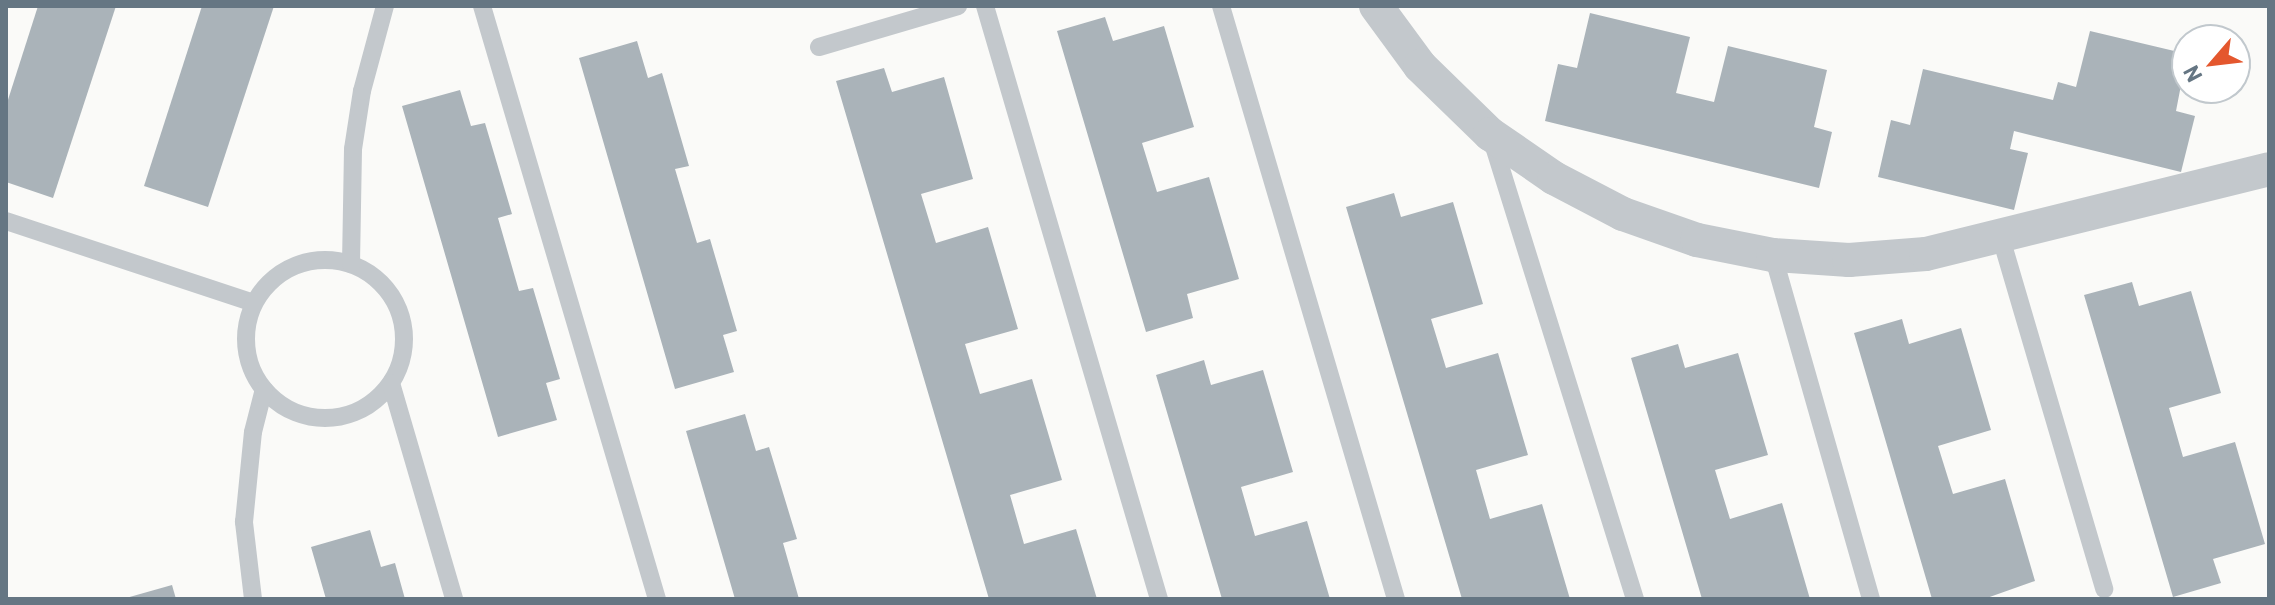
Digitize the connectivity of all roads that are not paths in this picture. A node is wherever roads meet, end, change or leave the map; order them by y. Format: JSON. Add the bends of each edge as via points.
{"nodes":[{"id":1,"x":385,"y":6,"type":"edge"},
{"id":2,"x":482,"y":6,"type":"edge"},
{"id":3,"x":985,"y":6,"type":"edge"},
{"id":4,"x":1221,"y":6,"type":"edge"},
{"id":5,"x":1376,"y":6,"type":"edge"},
{"id":6,"x":952,"y":7,"type":"edge"},
{"id":7,"x":819,"y":47,"type":"dead end"},
{"id":8,"x":1490,"y":134,"type":"junction"},
{"id":9,"x":2269,"y":169,"type":"edge"},
{"id":10,"x":6,"y":221,"type":"edge"},
{"id":11,"x":2001,"y":238,"type":"junction"},
{"id":12,"x":1773,"y":255,"type":"junction"},
{"id":13,"x":351,"y":264,"type":"junction"},
{"id":14,"x":254,"y":303,"type":"junction"},
{"id":15,"x":391,"y":383,"type":"junction"},
{"id":16,"x":264,"y":389,"type":"junction"},
{"id":17,"x":2104,"y":589,"type":"dead end"},
{"id":18,"x":253,"y":599,"type":"edge"},
{"id":19,"x":454,"y":599,"type":"edge"},
{"id":20,"x":657,"y":599,"type":"edge"},
{"id":21,"x":1159,"y":599,"type":"edge"},
{"id":22,"x":1396,"y":599,"type":"edge"},
{"id":23,"x":1635,"y":599,"type":"edge"},
{"id":24,"x":1871,"y":599,"type":"edge"}],
"edges":[{"from":1,"to":13,"type":"lane","via":[[353,149]]},
{"from":2,"to":20,"type":"lane"},
{"from":3,"to":21,"type":"lane"},
{"from":4,"to":22,"type":"lane"},
{"from":5,"to":8,"type":"street","via":[[1420,66]]},
{"from":6,"to":7,"type":"lane"},
{"from":8,"to":12,"type":"street","via":[[1554,178],[1623,214],[1697,240]]},
{"from":8,"to":23,"type":"lane"},
{"from":9,"to":11,"type":"street"},
{"from":10,"to":14,"type":"lane"},
{"from":11,"to":12,"type":"street","via":[[1926,254],[1849,260]]},
{"from":11,"to":17,"type":"lane"},
{"from":12,"to":24,"type":"lane"},
{"from":13,"to":14,"type":"lane","via":[[305,262],[285,271]]},
{"from":13,"to":15,"type":"lane","via":[[379,282],[399,309],[404,353]]},
{"from":14,"to":16,"type":"lane","via":[[247,347]]},
{"from":15,"to":16,"type":"lane","via":[[366,407],[323,418],[280,404]]},
{"from":15,"to":19,"type":"lane"},
{"from":16,"to":18,"type":"lane","via":[[253,432],[244,522]]}]}
